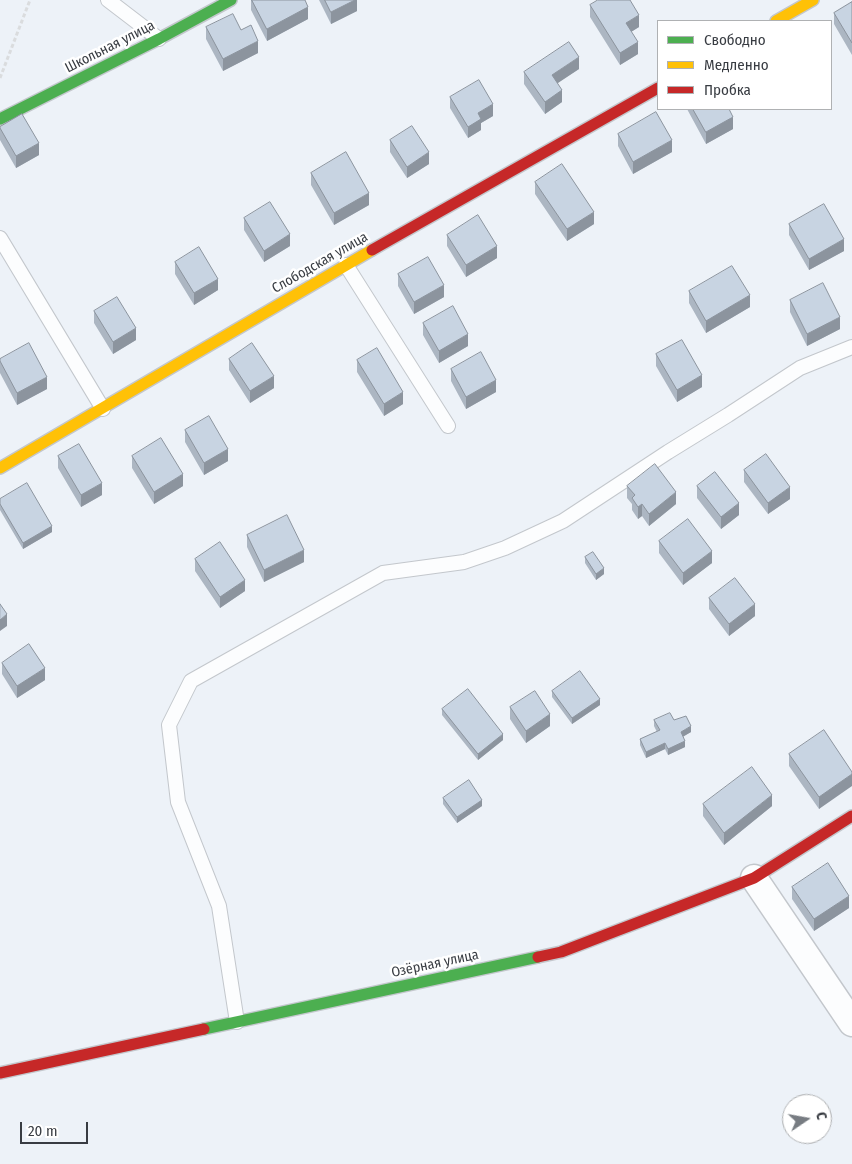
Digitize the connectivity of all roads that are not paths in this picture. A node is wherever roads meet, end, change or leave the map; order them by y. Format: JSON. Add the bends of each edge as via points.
{"nodes":[{"id":1,"x":108,"y":0,"type":"edge"},
{"id":2,"x":231,"y":0,"type":"edge"},
{"id":3,"x":813,"y":0,"type":"edge"},
{"id":4,"x":778,"y":20,"type":"edge"},
{"id":5,"x":159,"y":39,"type":"junction"},
{"id":6,"x":657,"y":89,"type":"edge"},
{"id":7,"x":0,"y":118,"type":"edge"},
{"id":8,"x":0,"y":238,"type":"edge"},
{"id":9,"x":346,"y":265,"type":"junction"},
{"id":10,"x":852,"y":347,"type":"edge"},
{"id":11,"x":103,"y":409,"type":"junction"},
{"id":12,"x":448,"y":426,"type":"dead end"},
{"id":13,"x":0,"y":468,"type":"edge"},
{"id":14,"x":852,"y":816,"type":"edge"},
{"id":15,"x":754,"y":878,"type":"junction"},
{"id":16,"x":237,"y":1022,"type":"junction"},
{"id":17,"x":852,"y":1023,"type":"edge"},
{"id":18,"x":0,"y":1073,"type":"edge"}],
"edges":[{"from":1,"to":5,"type":"lane"},
{"from":2,"to":5,"type":"street","name":"Школьная улица"},
{"from":3,"to":4,"type":"street"},
{"from":5,"to":7,"type":"street","name":"Школьная улица"},
{"from":6,"to":9,"type":"street","name":"Слободская улица"},
{"from":8,"to":11,"type":"lane"},
{"from":9,"to":11,"type":"street","name":"Слободская улица"},
{"from":9,"to":12,"type":"lane"},
{"from":10,"to":16,"type":"lane","via":[[800,368],[563,521],[506,548],[464,562],[383,573],[191,682],[169,725],[178,802],[220,906]]},
{"from":11,"to":13,"type":"street","name":"Слободская улица"},
{"from":14,"to":15,"type":"street","name":"Озёрная улица"},
{"from":15,"to":16,"type":"street","name":"Озёрная улица","via":[[561,952]]},
{"from":15,"to":17,"type":"street"},
{"from":16,"to":18,"type":"street","name":"Озёрная улица"}]}
